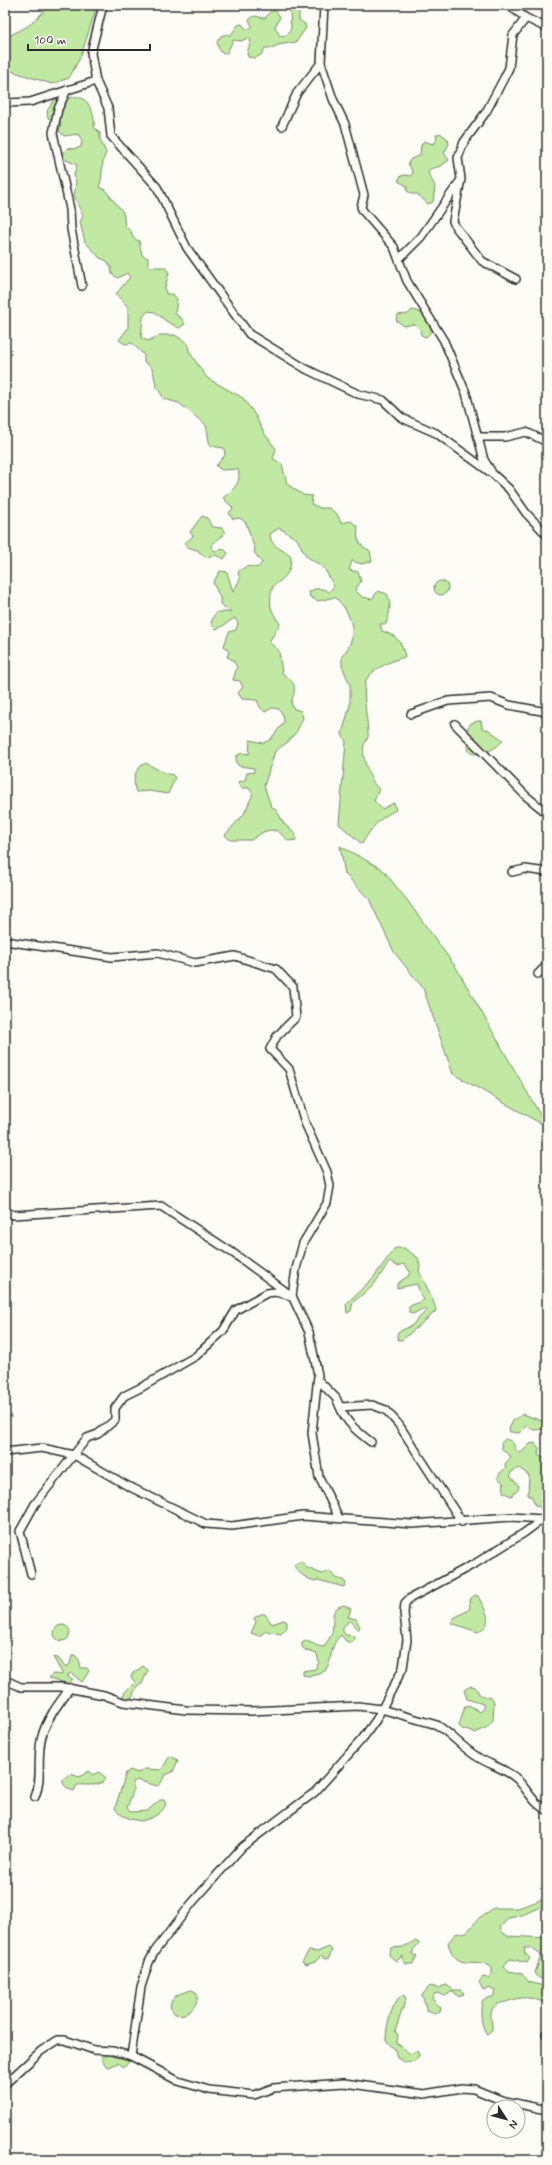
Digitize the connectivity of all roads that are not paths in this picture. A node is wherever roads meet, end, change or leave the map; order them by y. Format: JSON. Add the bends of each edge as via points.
{"nodes":[{"id":1,"x":103,"y":5,"type":"edge"},
{"id":2,"x":324,"y":5,"type":"edge"},
{"id":3,"x":508,"y":5,"type":"edge"},
{"id":4,"x":526,"y":18,"type":"junction"},
{"id":5,"x":547,"y":28,"type":"edge"},
{"id":6,"x":321,"y":63,"type":"junction"},
{"id":7,"x":96,"y":81,"type":"junction"},
{"id":8,"x":67,"y":90,"type":"junction"},
{"id":9,"x":5,"y":103,"type":"edge"},
{"id":10,"x":282,"y":126,"type":"dead end"},
{"id":11,"x":461,"y":179,"type":"junction"},
{"id":12,"x":399,"y":259,"type":"junction"},
{"id":13,"x":516,"y":279,"type":"dead end"},
{"id":14,"x":82,"y":286,"type":"dead end"},
{"id":15,"x":479,"y":437,"type":"junction"},
{"id":16,"x":547,"y":442,"type":"edge"},
{"id":17,"x":494,"y":475,"type":"junction"},
{"id":18,"x":547,"y":535,"type":"edge"},
{"id":19,"x":547,"y":712,"type":"edge"},
{"id":20,"x":411,"y":714,"type":"dead end"},
{"id":21,"x":455,"y":724,"type":"dead end"},
{"id":22,"x":547,"y":813,"type":"edge"},
{"id":23,"x":512,"y":872,"type":"dead end"},
{"id":24,"x":547,"y":872,"type":"edge"},
{"id":25,"x":5,"y":941,"type":"edge"},
{"id":26,"x":547,"y":965,"type":"edge"},
{"id":27,"x":538,"y":974,"type":"dead end"},
{"id":28,"x":5,"y":1211,"type":"edge"},
{"id":29,"x":292,"y":1296,"type":"junction"},
{"id":30,"x":318,"y":1380,"type":"junction"},
{"id":31,"x":340,"y":1407,"type":"junction"},
{"id":32,"x":371,"y":1442,"type":"dead end"},
{"id":33,"x":5,"y":1452,"type":"edge"},
{"id":34,"x":74,"y":1455,"type":"junction"},
{"id":35,"x":340,"y":1518,"type":"junction"},
{"id":36,"x":545,"y":1518,"type":"edge"},
{"id":37,"x":462,"y":1522,"type":"junction"},
{"id":38,"x":31,"y":1574,"type":"dead end"},
{"id":39,"x":5,"y":1680,"type":"edge"},
{"id":40,"x":70,"y":1688,"type":"junction"},
{"id":41,"x":381,"y":1709,"type":"junction"},
{"id":42,"x":35,"y":1798,"type":"dead end"},
{"id":43,"x":547,"y":1810,"type":"edge"},
{"id":44,"x":132,"y":2046,"type":"junction"},
{"id":45,"x":131,"y":2056,"type":"junction"},
{"id":46,"x":142,"y":2061,"type":"junction"},
{"id":47,"x":5,"y":2084,"type":"edge"},
{"id":48,"x":547,"y":2110,"type":"edge"}],
"edges":[{"from":1,"to":7,"type":"street","via":[[91,53]]},
{"from":2,"to":6,"type":"street"},
{"from":3,"to":4,"type":"street"},
{"from":4,"to":5,"type":"street"},
{"from":4,"to":11,"type":"street","via":[[513,35],[509,68],[486,112],[464,142],[458,158]]},
{"from":6,"to":10,"type":"street","via":[[297,92]]},
{"from":6,"to":12,"type":"street","via":[[333,99],[346,124],[364,195],[363,211],[388,238]]},
{"from":7,"to":8,"type":"street"},
{"from":7,"to":17,"type":"street","via":[[108,108],[111,136],[157,187],[187,248],[249,334],[306,369],[353,392],[383,400],[402,418],[436,433]]},
{"from":8,"to":9,"type":"street","via":[[30,102]]},
{"from":8,"to":14,"type":"street","via":[[58,109],[52,133],[70,209],[71,229]]},
{"from":11,"to":12,"type":"street","via":[[421,237]]},
{"from":11,"to":13,"type":"street","via":[[453,220],[455,226],[482,261]]},
{"from":12,"to":15,"type":"street","via":[[402,272],[416,298],[444,341],[466,393]]},
{"from":15,"to":16,"type":"street","via":[[504,437],[526,432]]},
{"from":15,"to":17,"type":"street","via":[[484,460]]},
{"from":17,"to":18,"type":"street"},
{"from":19,"to":20,"type":"street","via":[[509,705],[491,698],[448,702]]},
{"from":21,"to":22,"type":"street","via":[[526,796]]},
{"from":23,"to":24,"type":"street"},
{"from":25,"to":29,"type":"street","via":[[112,957],[158,953],[195,963],[235,956],[276,969],[293,987],[296,1017],[277,1036],[270,1049],[289,1069],[305,1123],[327,1172],[330,1186],[326,1203],[303,1243]]},
{"from":26,"to":27,"type":"street"},
{"from":28,"to":29,"type":"street","via":[[13,1215],[161,1206],[233,1252]]},
{"from":29,"to":30,"type":"street","via":[[309,1332]]},
{"from":29,"to":34,"type":"street","via":[[267,1293],[236,1310],[223,1331],[196,1356],[124,1396],[115,1408],[115,1420],[98,1434],[87,1438]]},
{"from":30,"to":31,"type":"street","via":[[336,1398]]},
{"from":30,"to":35,"type":"street","via":[[312,1433],[318,1477]]},
{"from":31,"to":32,"type":"street","via":[[342,1414],[359,1434]]},
{"from":31,"to":37,"type":"street","via":[[372,1406],[386,1410],[399,1425]]},
{"from":33,"to":34,"type":"street","via":[[42,1448]]},
{"from":34,"to":35,"type":"street","via":[[126,1485],[206,1524],[232,1526],[304,1516]]},
{"from":34,"to":38,"type":"street","via":[[34,1504],[20,1531]]},
{"from":35,"to":37,"type":"street","via":[[412,1524]]},
{"from":36,"to":37,"type":"street","via":[[511,1517]]},
{"from":36,"to":41,"type":"street","via":[[476,1562],[409,1598],[405,1604],[404,1614],[407,1640],[405,1658]]},
{"from":39,"to":40,"type":"street","via":[[21,1687]]},
{"from":40,"to":41,"type":"street","via":[[123,1702],[186,1710],[358,1706]]},
{"from":40,"to":42,"type":"street","via":[[52,1714],[41,1737],[39,1782]]},
{"from":41,"to":43,"type":"street","via":[[444,1729],[478,1757],[516,1778],[539,1805]]},
{"from":41,"to":44,"type":"street","via":[[363,1738],[315,1792],[242,1847],[192,1903],[155,1951],[141,1987]]},
{"from":44,"to":45,"type":"street"},
{"from":44,"to":46,"type":"street"},
{"from":45,"to":46,"type":"street"},
{"from":45,"to":47,"type":"street","via":[[113,2051],[94,2050],[74,2042],[58,2040],[41,2051]]},
{"from":46,"to":48,"type":"street","via":[[155,2070],[195,2087],[248,2095],[259,2094],[273,2088],[344,2083],[424,2094],[462,2088],[474,2089],[501,2100]]}]}
